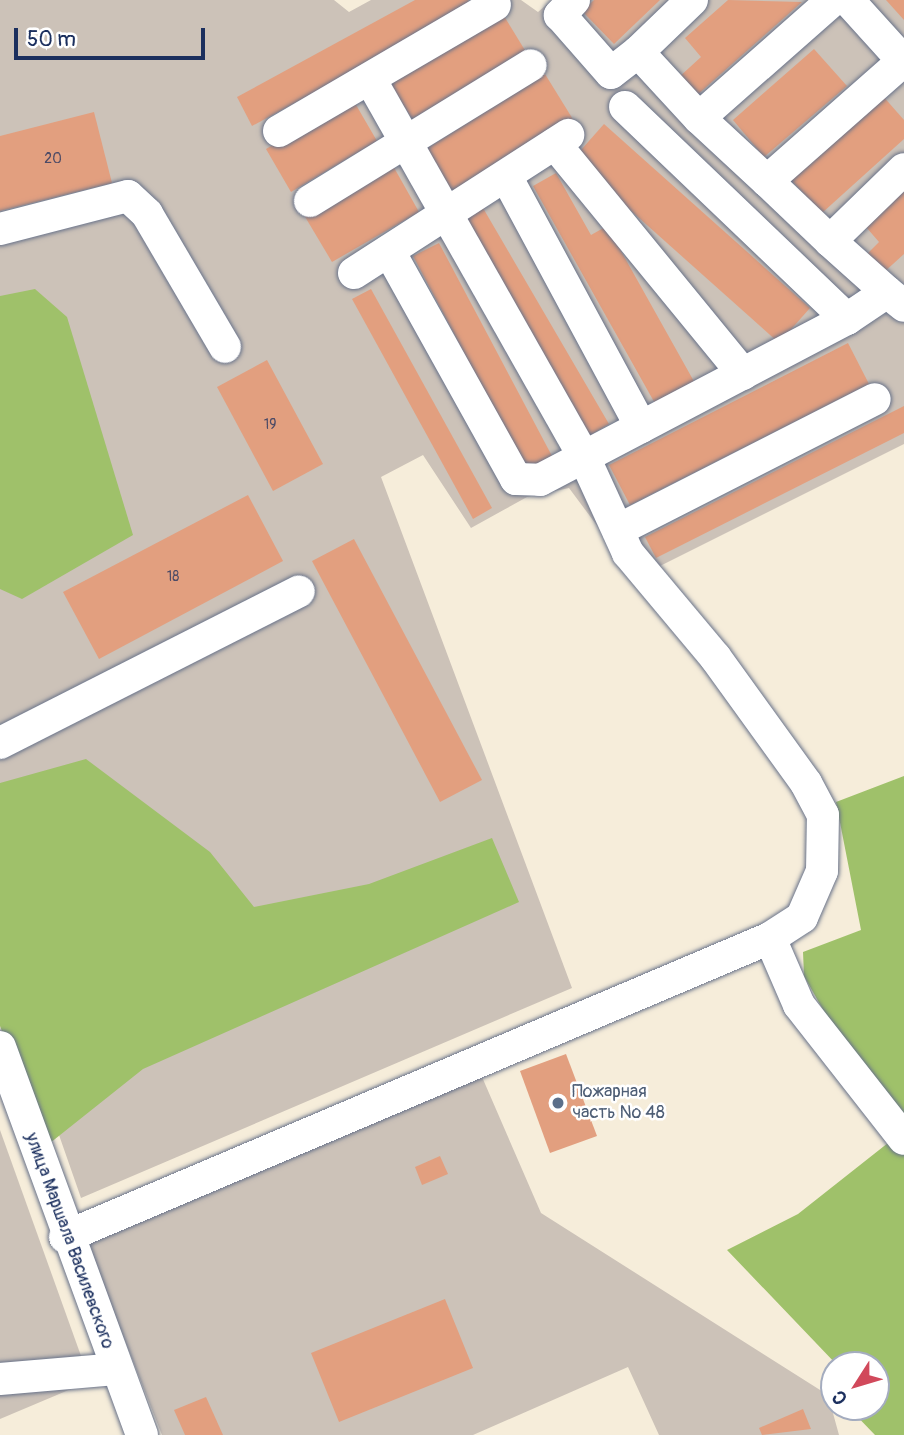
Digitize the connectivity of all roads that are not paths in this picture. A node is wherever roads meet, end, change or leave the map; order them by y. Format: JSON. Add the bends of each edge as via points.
{"nodes":[{"id":1,"x":574,"y":0,"type":"edge"},
{"id":2,"x":692,"y":0,"type":"edge"},
{"id":3,"x":833,"y":0,"type":"edge"},
{"id":4,"x":848,"y":0,"type":"edge"},
{"id":5,"x":495,"y":5,"type":"dead end"},
{"id":6,"x":638,"y":52,"type":"junction"},
{"id":7,"x":904,"y":61,"type":"edge"},
{"id":8,"x":531,"y":65,"type":"dead end"},
{"id":9,"x":370,"y":79,"type":"junction"},
{"id":10,"x":625,"y":107,"type":"dead end"},
{"id":11,"x":699,"y":118,"type":"junction"},
{"id":12,"x":279,"y":131,"type":"dead end"},
{"id":13,"x":405,"y":142,"type":"junction"},
{"id":14,"x":904,"y":169,"type":"edge"},
{"id":15,"x":506,"y":176,"type":"junction"},
{"id":16,"x":766,"y":181,"type":"junction"},
{"id":17,"x":310,"y":201,"type":"dead end"},
{"id":18,"x":446,"y":214,"type":"junction"},
{"id":19,"x":0,"y":229,"type":"edge"},
{"id":20,"x":830,"y":241,"type":"junction"},
{"id":21,"x":389,"y":251,"type":"junction"},
{"id":22,"x":354,"y":273,"type":"dead end"},
{"id":23,"x":897,"y":296,"type":"edge"},
{"id":24,"x":847,"y":319,"type":"junction"},
{"id":25,"x":225,"y":347,"type":"dead end"},
{"id":26,"x":743,"y":374,"type":"junction"},
{"id":27,"x":875,"y":399,"type":"dead end"},
{"id":28,"x":641,"y":427,"type":"junction"},
{"id":29,"x":584,"y":457,"type":"junction"},
{"id":30,"x":618,"y":530,"type":"junction"},
{"id":31,"x":299,"y":591,"type":"dead end"},
{"id":32,"x":0,"y":743,"type":"edge"},
{"id":33,"x":770,"y":938,"type":"junction"},
{"id":34,"x":0,"y":1047,"type":"edge"},
{"id":35,"x":904,"y":1139,"type":"edge"},
{"id":36,"x":65,"y":1237,"type":"junction"},
{"id":37,"x":116,"y":1369,"type":"junction"},
{"id":38,"x":0,"y":1379,"type":"edge"},
{"id":39,"x":142,"y":1435,"type":"edge"}],
"edges":[{"from":1,"to":6,"type":"street","via":[[560,15],[611,73]]},
{"from":2,"to":6,"type":"street"},
{"from":3,"to":11,"type":"street"},
{"from":4,"to":7,"type":"street"},
{"from":5,"to":9,"type":"street"},
{"from":6,"to":11,"type":"street"},
{"from":7,"to":16,"type":"street"},
{"from":8,"to":13,"type":"street"},
{"from":9,"to":12,"type":"street"},
{"from":9,"to":13,"type":"street"},
{"from":10,"to":24,"type":"street"},
{"from":11,"to":16,"type":"street"},
{"from":13,"to":17,"type":"street"},
{"from":13,"to":18,"type":"street"},
{"from":14,"to":20,"type":"street"},
{"from":15,"to":18,"type":"street"},
{"from":15,"to":26,"type":"street","via":[[561,139]]},
{"from":15,"to":28,"type":"street"},
{"from":16,"to":20,"type":"street"},
{"from":18,"to":21,"type":"street"},
{"from":18,"to":29,"type":"street"},
{"from":19,"to":25,"type":"street","via":[[128,196],[147,215]]},
{"from":20,"to":23,"type":"street"},
{"from":21,"to":22,"type":"street"},
{"from":21,"to":29,"type":"street","via":[[516,479],[540,480]]},
{"from":23,"to":24,"type":"street"},
{"from":24,"to":26,"type":"street"},
{"from":26,"to":28,"type":"street"},
{"from":27,"to":30,"type":"street"},
{"from":28,"to":29,"type":"street"},
{"from":29,"to":30,"type":"street"},
{"from":30,"to":33,"type":"street","via":[[628,553],[715,657],[806,783],[823,815],[826,839],[814,899],[802,918]]},
{"from":31,"to":32,"type":"street"},
{"from":33,"to":35,"type":"street","via":[[799,1005]]},
{"from":33,"to":36,"type":"street"},
{"from":34,"to":36,"type":"street","name":"улица Маршала Василевского"},
{"from":36,"to":37,"type":"street","name":"улица Маршала Василевского"},
{"from":37,"to":38,"type":"street"},
{"from":37,"to":39,"type":"street","name":"улица Маршала Василевского"}]}
